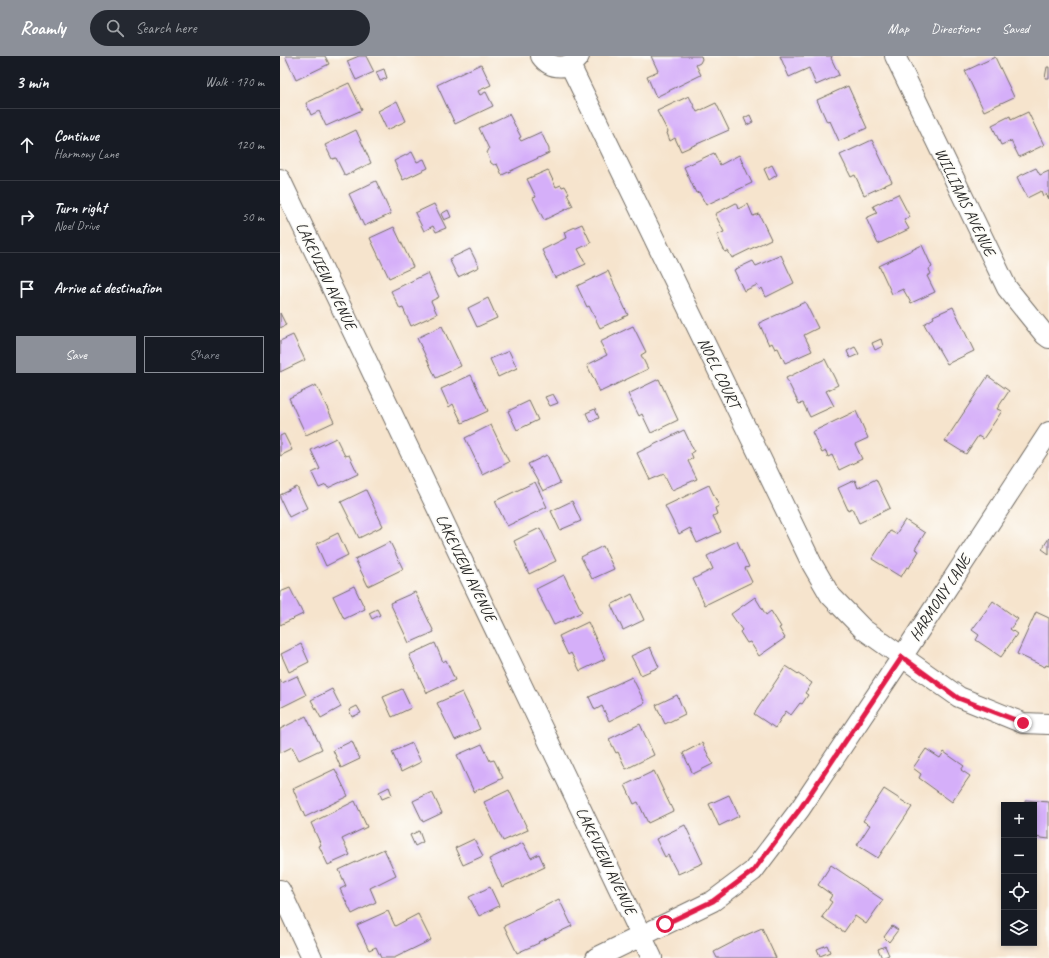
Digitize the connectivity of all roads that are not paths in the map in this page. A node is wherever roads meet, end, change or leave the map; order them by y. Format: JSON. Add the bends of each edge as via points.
{"nodes":[{"id":1,"x":541,"y":56,"type":"edge"},
{"id":2,"x":895,"y":56,"type":"edge"},
{"id":3,"x":575,"y":60,"type":"edge"},
{"id":4,"x":280,"y":179,"type":"edge"},
{"id":5,"x":1049,"y":338,"type":"edge"},
{"id":6,"x":1049,"y":432,"type":"edge"},
{"id":7,"x":902,"y":657,"type":"junction"},
{"id":8,"x":1049,"y":724,"type":"edge"},
{"id":9,"x":280,"y":890,"type":"edge"},
{"id":10,"x":642,"y":936,"type":"junction"},
{"id":11,"x":312,"y":958,"type":"edge"},
{"id":12,"x":596,"y":958,"type":"edge"},
{"id":13,"x":652,"y":958,"type":"edge"}],
"edges":[{"from":1,"to":3,"type":"street","name":"NOEL COURT","via":[[547,63],[562,67]]},
{"from":2,"to":5,"type":"street","name":"WILLIAMS AVENUE","via":[[1007,288]]},
{"from":3,"to":7,"type":"street","name":"NOEL COURT","via":[[812,564],[830,595],[863,629]]},
{"from":4,"to":10,"type":"street","name":"LAKEVIEW AVENUE"},
{"from":6,"to":7,"type":"street","name":"HARMONY LANE"},
{"from":7,"to":8,"type":"street","name":"NOEL COURT","via":[[958,698],[1023,723]]},
{"from":7,"to":10,"type":"street","name":"HARMONY LANE","via":[[800,809],[753,871],[713,901]]},
{"from":9,"to":11,"type":"street"},
{"from":10,"to":12,"type":"street","name":"HARMONY LANE"},
{"from":10,"to":13,"type":"street","name":"LAKEVIEW AVENUE"}]}
